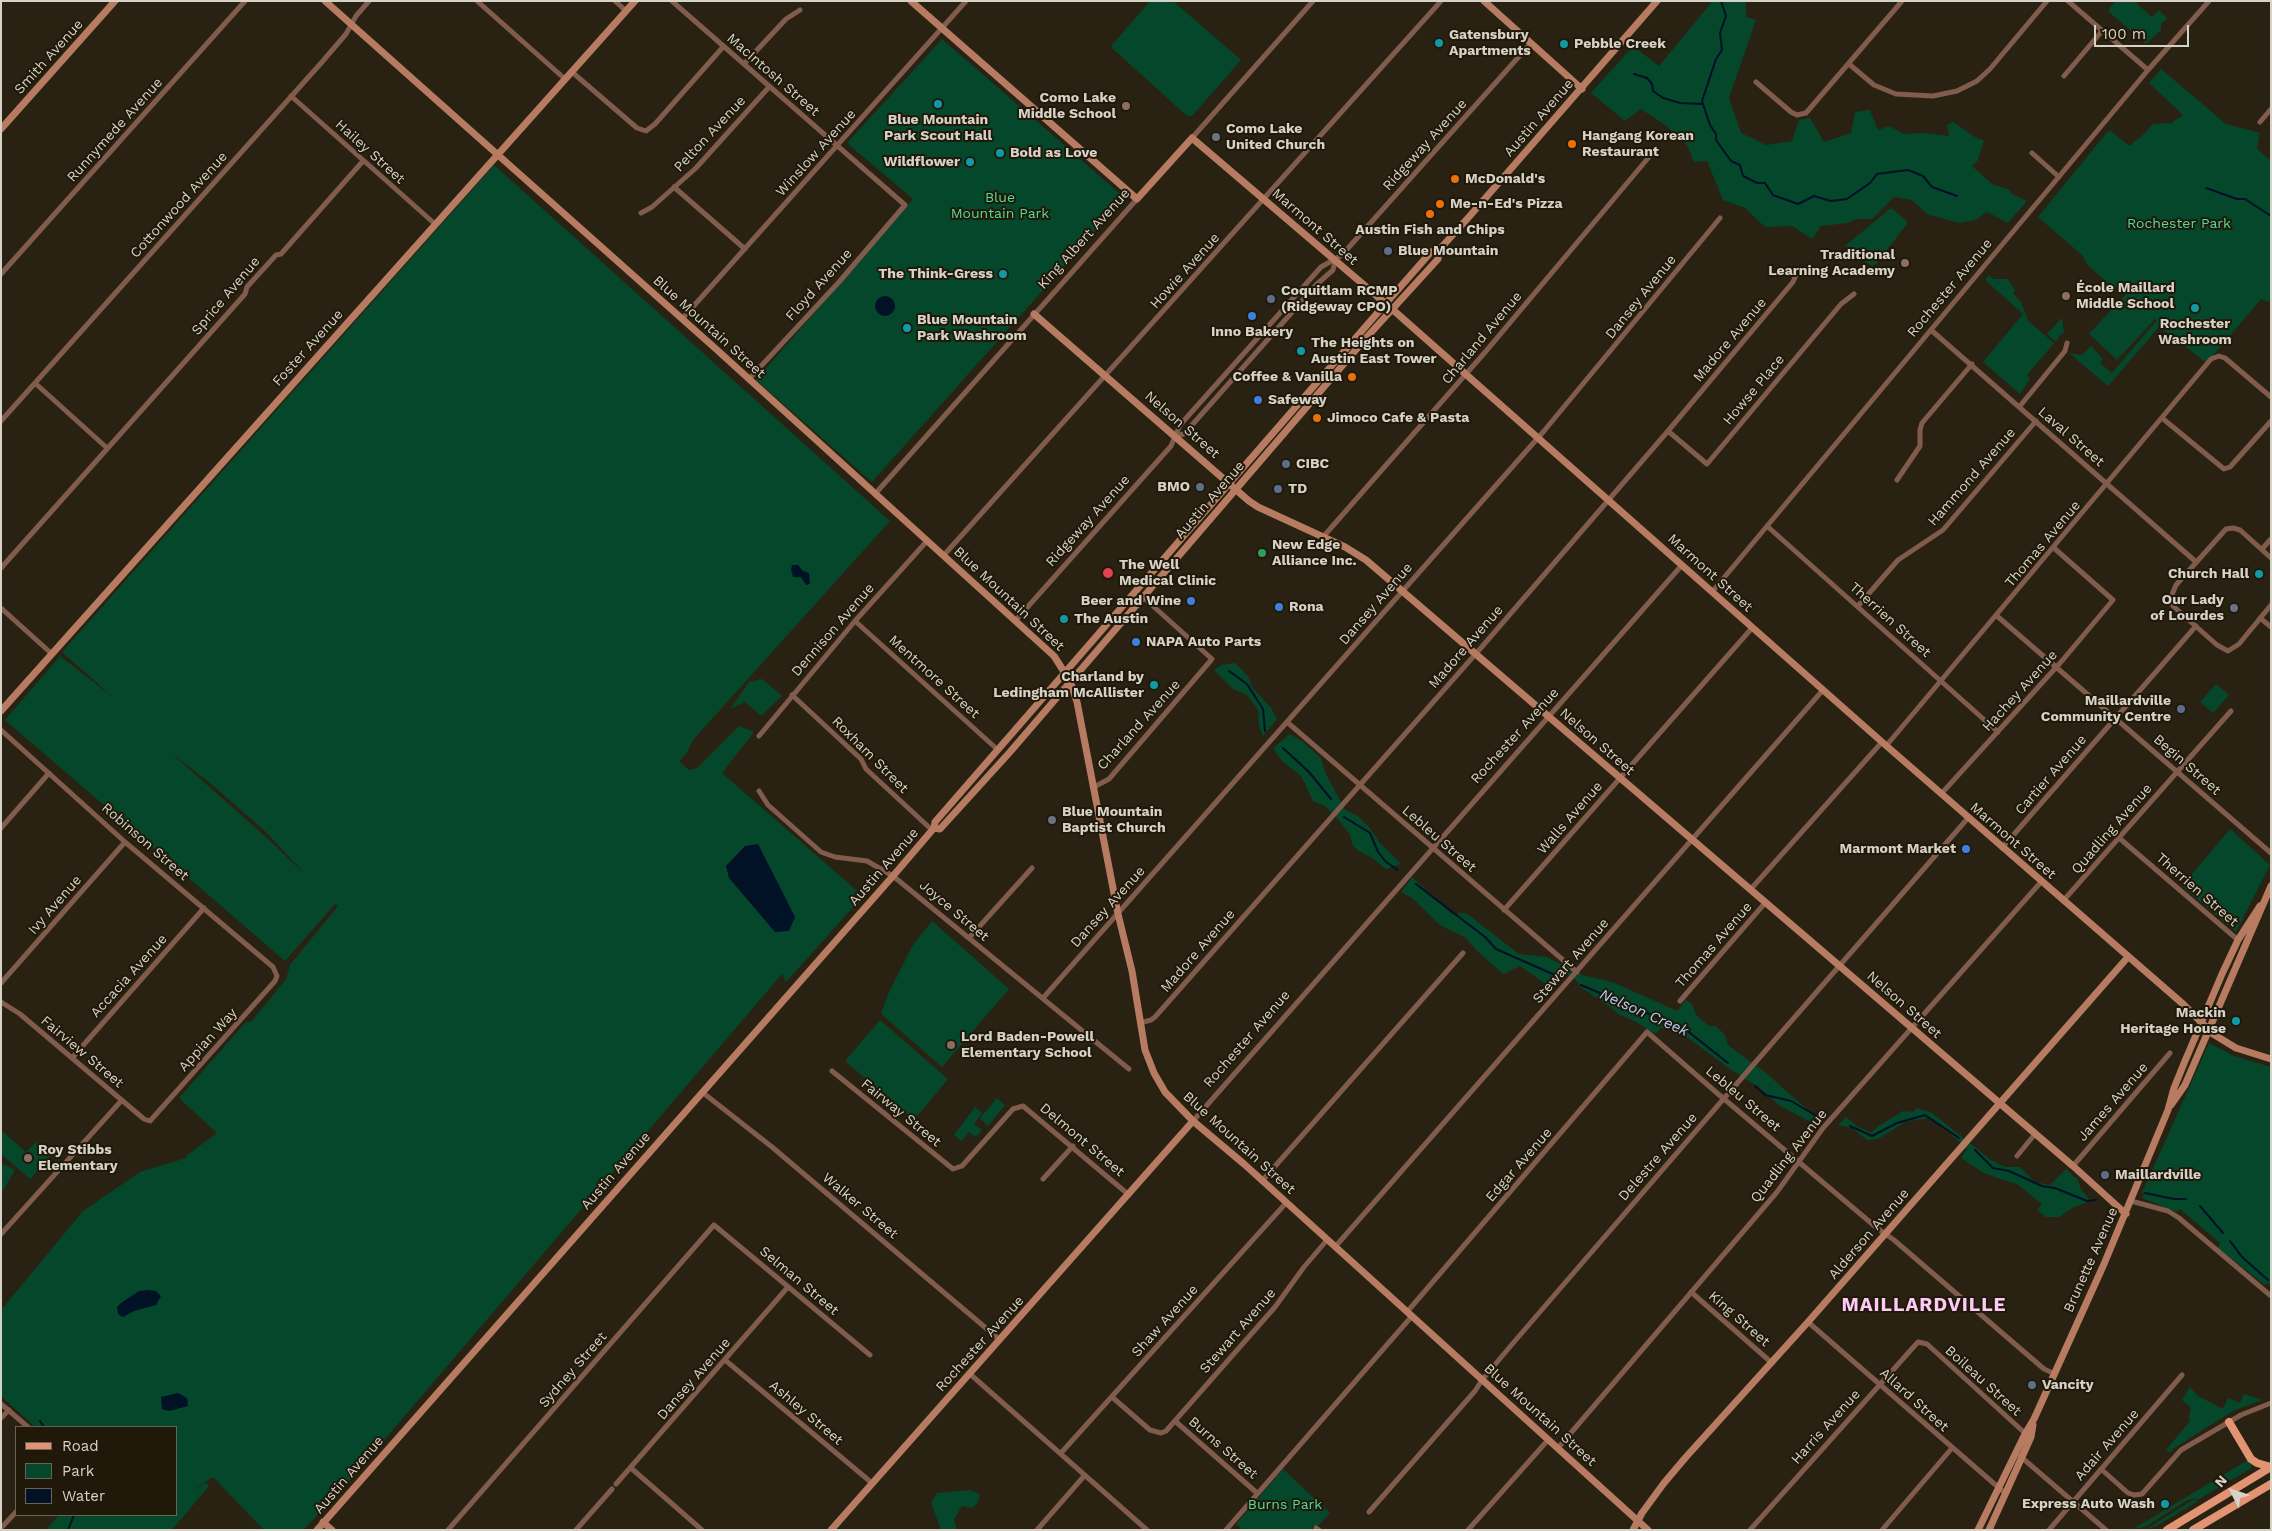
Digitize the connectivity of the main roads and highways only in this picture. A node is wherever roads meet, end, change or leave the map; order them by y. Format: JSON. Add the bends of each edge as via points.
{"nodes":[{"id":1,"x":115,"y":1,"type":"edge"},
{"id":2,"x":325,"y":1,"type":"edge"},
{"id":3,"x":635,"y":1,"type":"edge"},
{"id":4,"x":911,"y":1,"type":"edge"},
{"id":5,"x":1484,"y":1,"type":"edge"},
{"id":6,"x":1657,"y":1,"type":"edge"},
{"id":7,"x":1582,"y":89,"type":"junction"},
{"id":8,"x":1,"y":129,"type":"edge"},
{"id":9,"x":1192,"y":138,"type":"joint"},
{"id":10,"x":496,"y":156,"type":"junction"},
{"id":11,"x":1389,"y":307,"type":"junction"},
{"id":12,"x":1034,"y":314,"type":"road end"},
{"id":13,"x":1230,"y":484,"type":"junction"},
{"id":14,"x":1236,"y":489,"type":"junction"},
{"id":15,"x":1139,"y":586,"type":"junction"},
{"id":16,"x":1143,"y":597,"type":"junction"},
{"id":17,"x":1066,"y":672,"type":"junction"},
{"id":18,"x":1070,"y":681,"type":"junction"},
{"id":19,"x":1,"y":711,"type":"edge"},
{"id":20,"x":933,"y":829,"type":"junction"},
{"id":21,"x":2271,"y":886,"type":"edge"},
{"id":22,"x":2260,"y":906,"type":"junction"},
{"id":23,"x":2128,"y":957,"type":"junction"},
{"id":24,"x":2201,"y":1022,"type":"junction"},
{"id":25,"x":2208,"y":1030,"type":"junction"},
{"id":26,"x":2271,"y":1059,"type":"edge"},
{"id":27,"x":1999,"y":1103,"type":"junction"},
{"id":28,"x":2168,"y":1110,"type":"junction"},
{"id":29,"x":1193,"y":1121,"type":"junction"},
{"id":30,"x":2126,"y":1214,"type":"junction"},
{"id":31,"x":2229,"y":1422,"type":"road end"},
{"id":32,"x":2019,"y":1455,"type":"junction"},
{"id":33,"x":2271,"y":1467,"type":"edge"},
{"id":34,"x":2271,"y":1484,"type":"edge"},
{"id":35,"x":1638,"y":1521,"type":"junction"},
{"id":36,"x":323,"y":1522,"type":"junction"},
{"id":37,"x":317,"y":1530,"type":"edge"},
{"id":38,"x":332,"y":1530,"type":"edge"},
{"id":39,"x":831,"y":1530,"type":"edge"},
{"id":40,"x":1633,"y":1530,"type":"edge"},
{"id":41,"x":1648,"y":1530,"type":"edge"},
{"id":42,"x":1978,"y":1530,"type":"edge"},
{"id":43,"x":1989,"y":1530,"type":"edge"},
{"id":44,"x":2167,"y":1530,"type":"edge"},
{"id":45,"x":2193,"y":1530,"type":"edge"}],
"edges":[{"from":1,"to":8,"type":"main road","name":"Smith Avenue"},
{"from":2,"to":10,"type":"main road","name":"Blue Mountain Street"},
{"from":3,"to":10,"type":"main road","name":"Foster Avenue"},
{"from":4,"to":9,"type":"main road","name":"King Albert Avenue","via":[[1137,199]]},
{"from":5,"to":7,"type":"main road"},
{"from":6,"to":7,"type":"main road","name":"Austin Avenue"},
{"from":7,"to":11,"type":"main road","name":"Austin Avenue","via":[[1439,250],[1431,252]]},
{"from":9,"to":11,"type":"main road","name":"Marmont Street"},
{"from":10,"to":17,"type":"main road","name":"Blue Mountain Street","via":[[1016,620]]},
{"from":10,"to":19,"type":"main road","name":"Foster Avenue"},
{"from":11,"to":13,"type":"main road","name":"Austin Avenue"},
{"from":11,"to":14,"type":"main road","name":"Austin Avenue"},
{"from":11,"to":23,"type":"main road","name":"Marmont Street"},
{"from":12,"to":13,"type":"main road","name":"Nelson Street"},
{"from":13,"to":14,"type":"main road","name":"Nelson Street"},
{"from":13,"to":15,"type":"main road","name":"Austin Avenue"},
{"from":14,"to":16,"type":"main road","name":"Austin Avenue"},
{"from":14,"to":27,"type":"main road","name":"Nelson Street","via":[[1258,507],[1366,560]]},
{"from":15,"to":16,"type":"main road"},
{"from":15,"to":17,"type":"main road","name":"Austin Avenue"},
{"from":16,"to":18,"type":"main road","name":"Austin Avenue"},
{"from":17,"to":18,"type":"main road","name":"Blue Mountain Street"},
{"from":17,"to":20,"type":"main road","name":"Austin Avenue","via":[[935,822]]},
{"from":18,"to":20,"type":"main road","name":"Austin Avenue","via":[[981,785],[940,829]]},
{"from":18,"to":29,"type":"main road","name":"Blue Mountain Street","via":[[1132,971],[1145,1050],[1156,1078]]},
{"from":20,"to":36,"type":"main road","name":"Austin Avenue"},
{"from":21,"to":22,"type":"main road","name":"Brunette Avenue"},
{"from":22,"to":24,"type":"main road","name":"Brunette Avenue","via":[[2238,940]]},
{"from":22,"to":25,"type":"main road","name":"Brunette Avenue"},
{"from":23,"to":24,"type":"main road","name":"Marmont Street"},
{"from":23,"to":27,"type":"main road","name":"Alderson Avenue"},
{"from":24,"to":25,"type":"main road","name":"Marmont Street"},
{"from":24,"to":28,"type":"main road","name":"Brunette Avenue"},
{"from":25,"to":26,"type":"main road","name":"Marmont Street","via":[[2236,1048]]},
{"from":25,"to":28,"type":"main road","name":"Brunette Avenue","via":[[2185,1085]]},
{"from":27,"to":30,"type":"main road","name":"Nelson Street"},
{"from":27,"to":35,"type":"main road","name":"Alderson Avenue","via":[[1668,1478]]},
{"from":28,"to":30,"type":"main road","name":"Brunette Avenue"},
{"from":29,"to":35,"type":"main road","name":"Blue Mountain Street"},
{"from":29,"to":39,"type":"main road","name":"Rochester Avenue"},
{"from":30,"to":32,"type":"main road","name":"Brunette Avenue"},
{"from":31,"to":33,"type":"main road","via":[[2251,1459]]},
{"from":32,"to":42,"type":"main road","name":"Brunette Avenue","via":[[1998,1487]]},
{"from":32,"to":43,"type":"main road","name":"Brunette Avenue"},
{"from":33,"to":44,"type":"main road"},
{"from":34,"to":45,"type":"main road"},
{"from":35,"to":40,"type":"main road","name":"Alderson Avenue"},
{"from":35,"to":41,"type":"main road","name":"Blue Mountain Street"},
{"from":36,"to":37,"type":"main road","name":"Austin Avenue"},
{"from":36,"to":38,"type":"main road"}]}
